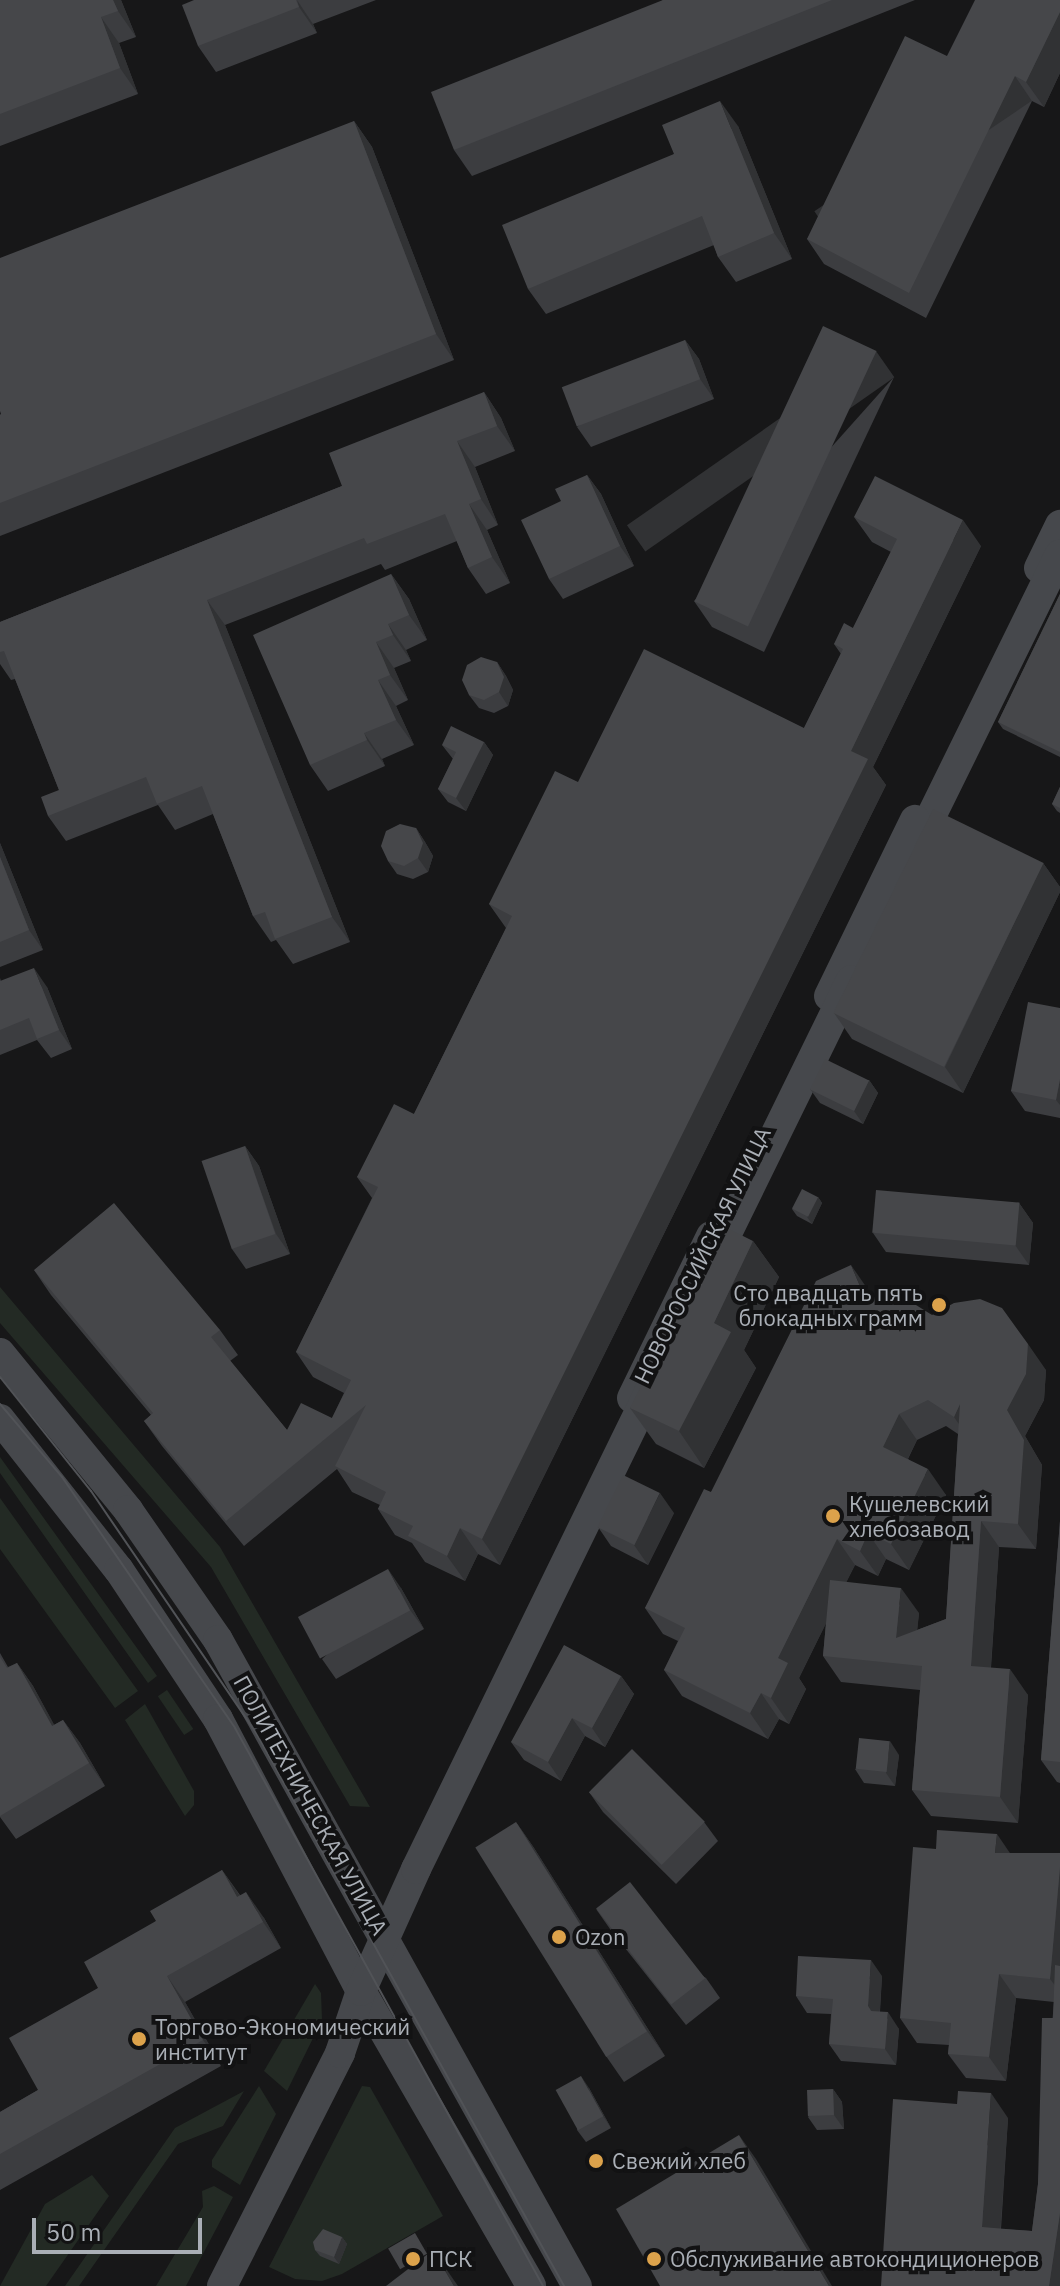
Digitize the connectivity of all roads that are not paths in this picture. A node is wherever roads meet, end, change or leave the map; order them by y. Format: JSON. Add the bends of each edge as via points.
{"nodes":[{"id":1,"x":1060,"y":525,"type":"edge"},
{"id":2,"x":1060,"y":554,"type":"edge"},
{"id":3,"x":0,"y":1353,"type":"edge"},
{"id":4,"x":0,"y":1419,"type":"edge"},
{"id":5,"x":380,"y":1930,"type":"junction"},
{"id":6,"x":361,"y":1991,"type":"junction"},
{"id":7,"x":222,"y":2286,"type":"edge"},
{"id":8,"x":531,"y":2286,"type":"edge"},
{"id":9,"x":577,"y":2286,"type":"edge"}],
"edges":[{"from":1,"to":5,"type":"main road","name":"НОВОРОССИЙСКАЯ УЛИЦА"},
{"from":2,"to":5,"type":"main road","name":"НОВОРОССИЙСКАЯ УЛИЦА"},
{"from":3,"to":5,"type":"main road","name":"ПОЛИТЕХНИЧЕСКАЯ УЛИЦА","via":[[128,1510],[218,1640]]},
{"from":4,"to":6,"type":"main road","name":"ПОЛИТЕХНИЧЕСКАЯ УЛИЦА","via":[[119,1570],[218,1719]]},
{"from":5,"to":6,"type":"main road","name":"НОВОРОССИЙСКАЯ УЛИЦА"},
{"from":5,"to":9,"type":"main road","name":"ПОЛИТЕХНИЧЕСКАЯ УЛИЦА"},
{"from":6,"to":7,"type":"main road","name":"НОВОРОССИЙСКАЯ УЛИЦА","via":[[340,2053]]},
{"from":6,"to":8,"type":"main road","name":"ПОЛИТЕХНИЧЕСКАЯ УЛИЦА"}]}
